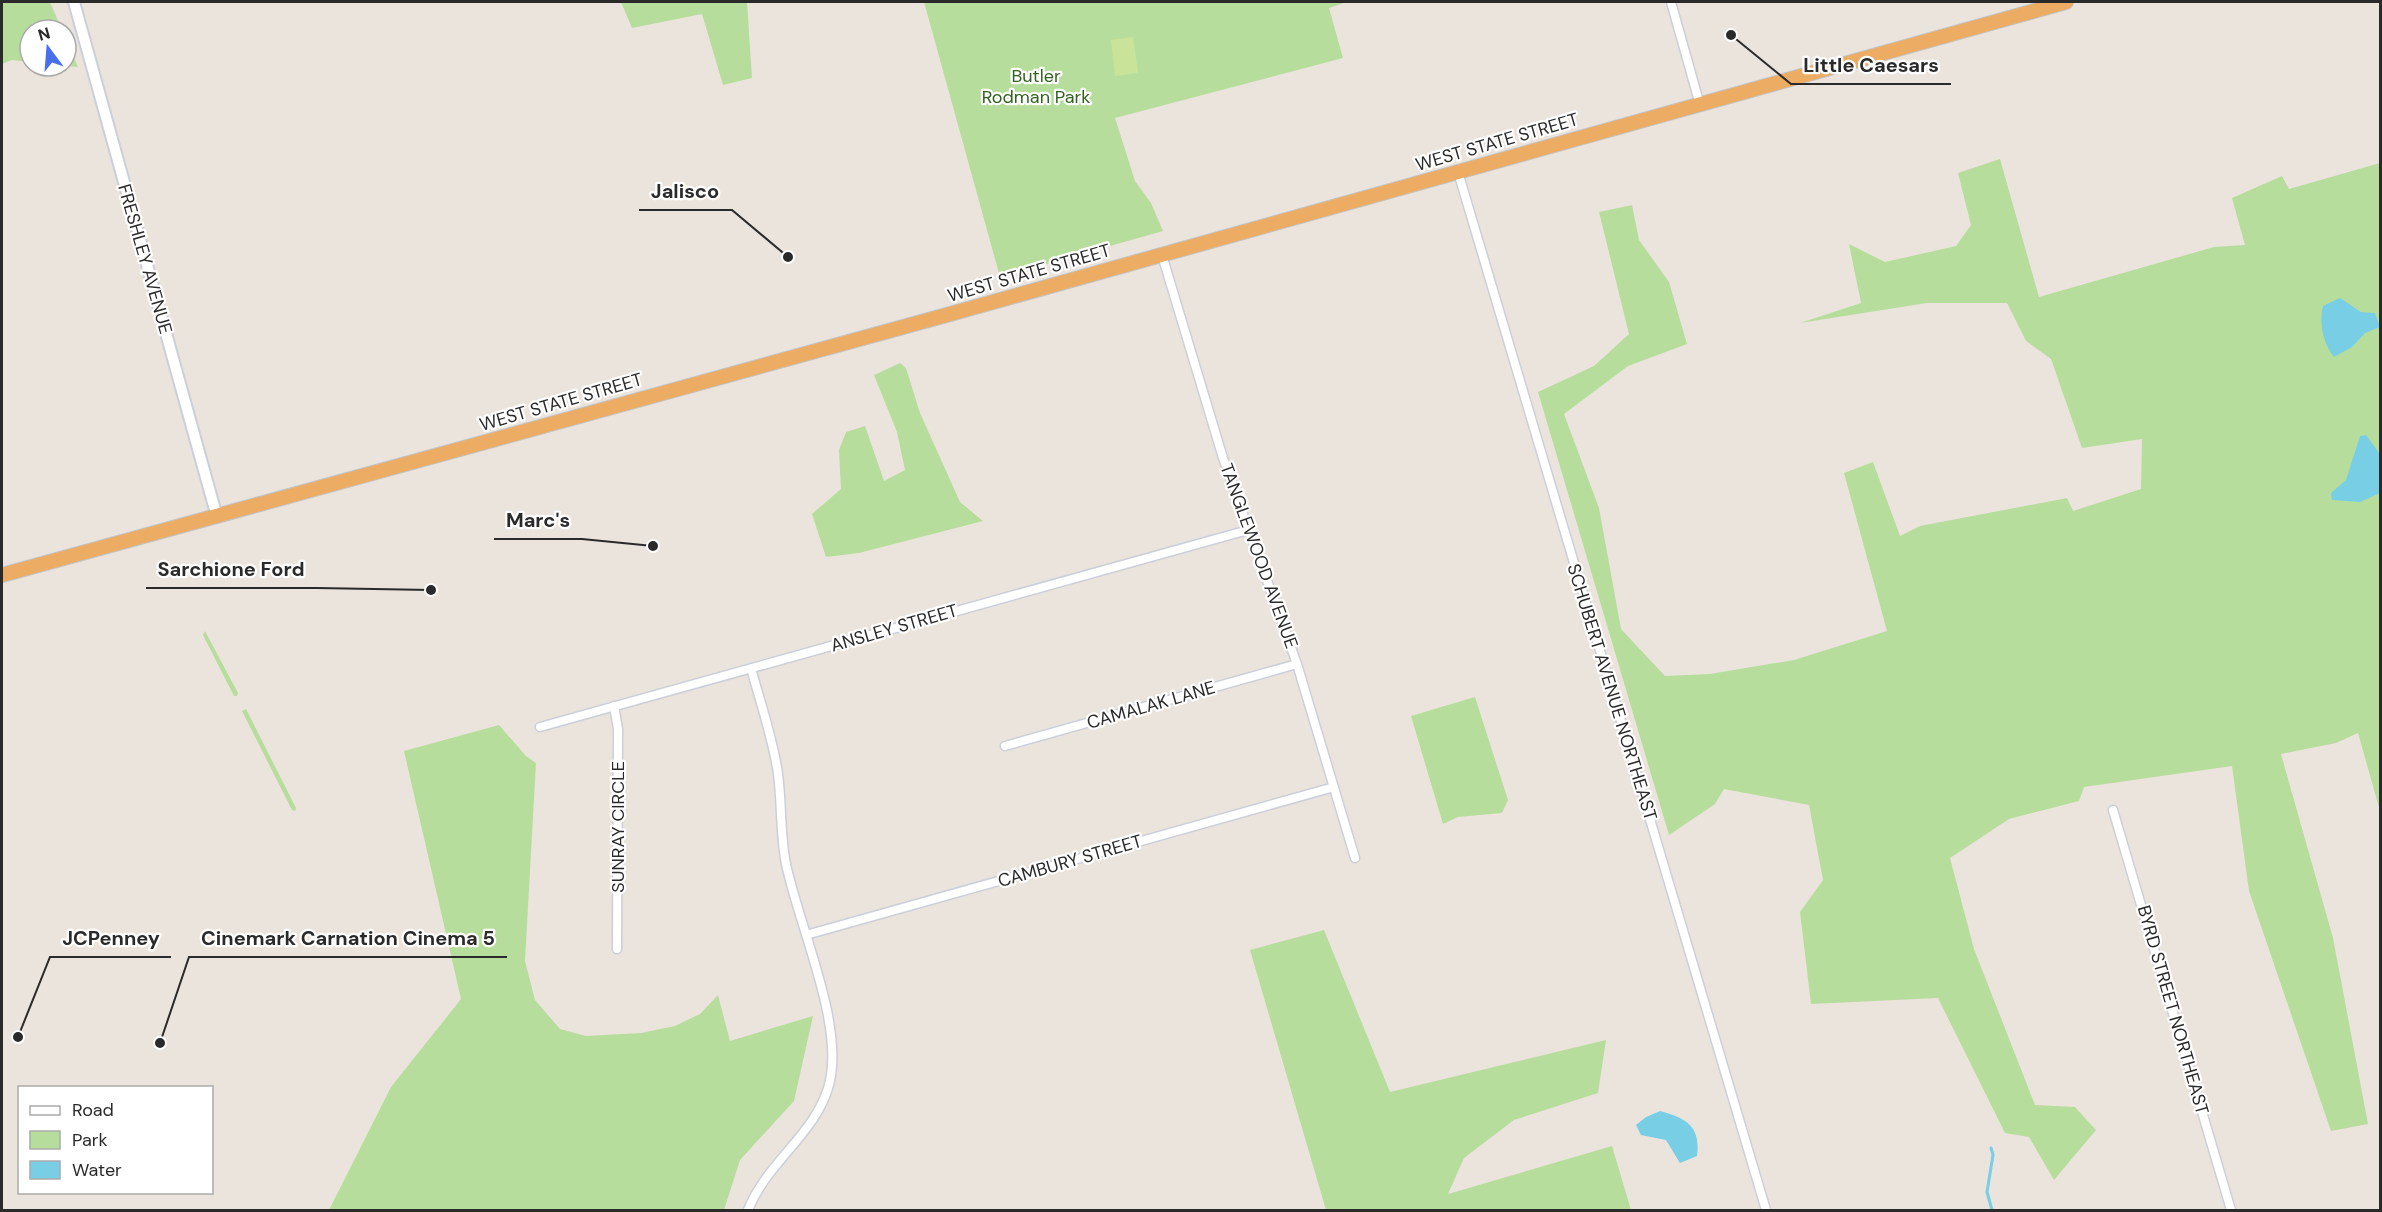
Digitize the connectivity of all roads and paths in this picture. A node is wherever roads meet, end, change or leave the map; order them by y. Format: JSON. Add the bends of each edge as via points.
{"nodes":[{"id":1,"x":74,"y":2,"type":"edge"},
{"id":2,"x":1671,"y":2,"type":"edge"},
{"id":3,"x":2066,"y":2,"type":"edge"},
{"id":4,"x":1700,"y":105,"type":"junction"},
{"id":5,"x":1458,"y":172,"type":"junction"},
{"id":6,"x":1162,"y":255,"type":"junction"},
{"id":7,"x":217,"y":517,"type":"junction"},
{"id":8,"x":1248,"y":530,"type":"junction"},
{"id":9,"x":2,"y":575,"type":"edge"},
{"id":10,"x":1297,"y":664,"type":"junction"},
{"id":11,"x":751,"y":668,"type":"junction"},
{"id":12,"x":614,"y":706,"type":"junction"},
{"id":13,"x":540,"y":727,"type":"dead end"},
{"id":14,"x":1005,"y":746,"type":"dead end"},
{"id":15,"x":1334,"y":787,"type":"junction"},
{"id":16,"x":2113,"y":810,"type":"dead end"},
{"id":17,"x":1355,"y":858,"type":"dead end"},
{"id":18,"x":806,"y":935,"type":"junction"},
{"id":19,"x":617,"y":949,"type":"dead end"},
{"id":20,"x":748,"y":1210,"type":"edge"},
{"id":21,"x":1766,"y":1210,"type":"edge"},
{"id":22,"x":2232,"y":1210,"type":"edge"}],
"edges":[{"from":1,"to":7,"type":"street","name":"FRESHLEY AVENUE"},
{"from":2,"to":4,"type":"street"},
{"from":3,"to":4,"type":"highway","name":"WEST STATE STREET"},
{"from":4,"to":5,"type":"highway","name":"WEST STATE STREET"},
{"from":5,"to":6,"type":"highway","name":"WEST STATE STREET"},
{"from":5,"to":21,"type":"street","name":"SCHUBERT AVENUE NORTHEAST"},
{"from":6,"to":7,"type":"highway","name":"WEST STATE STREET"},
{"from":6,"to":8,"type":"street","name":"TANGLEWOOD AVENUE"},
{"from":7,"to":9,"type":"highway","name":"WEST STATE STREET"},
{"from":8,"to":10,"type":"street","name":"TANGLEWOOD AVENUE"},
{"from":8,"to":11,"type":"street","name":"ANSLEY STREET"},
{"from":10,"to":14,"type":"street","name":"CAMALAK LANE"},
{"from":10,"to":15,"type":"street","name":"TANGLEWOOD AVENUE"},
{"from":11,"to":12,"type":"street","name":"ANSLEY STREET"},
{"from":11,"to":18,"type":"street","via":[[778,771],[784,851]]},
{"from":12,"to":13,"type":"street","name":"ANSLEY STREET"},
{"from":12,"to":19,"type":"street","name":"SUNRAY CIRCLE","via":[[618,729]]},
{"from":15,"to":17,"type":"street","name":"TANGLEWOOD AVENUE"},
{"from":15,"to":18,"type":"street","name":"CAMBURY STREET"},
{"from":16,"to":22,"type":"street","name":"BYRD STREET NORTHEAST"},
{"from":18,"to":20,"type":"street","via":[[832,1037],[830,1081],[815,1115],[768,1172]]}]}
